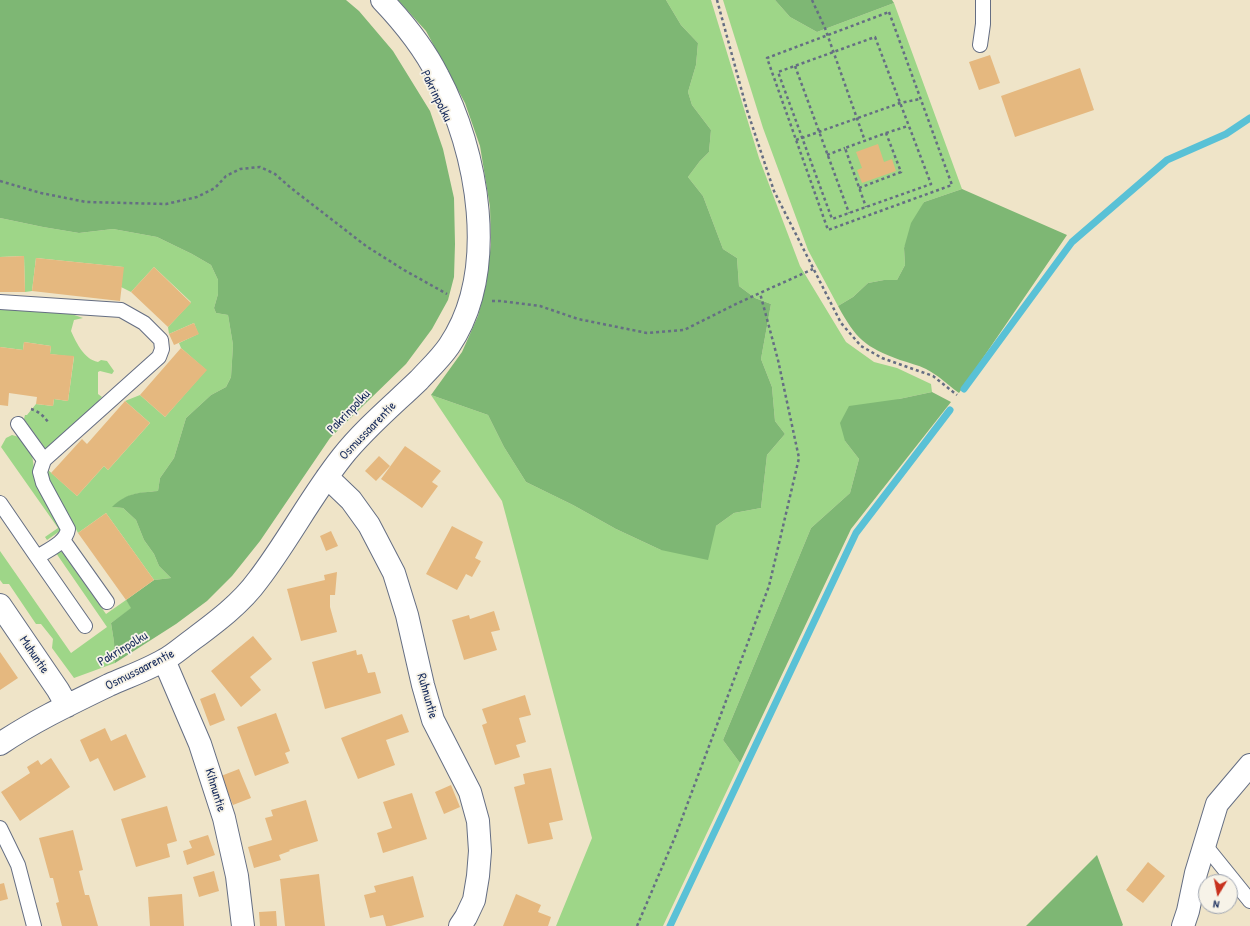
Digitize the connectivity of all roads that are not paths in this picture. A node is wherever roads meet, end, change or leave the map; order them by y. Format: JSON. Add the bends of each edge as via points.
{"nodes":[{"id":1,"x":382,"y":0,"type":"edge"},
{"id":2,"x":983,"y":0,"type":"edge"},
{"id":3,"x":980,"y":45,"type":"dead end"},
{"id":4,"x":0,"y":302,"type":"edge"},
{"id":5,"x":18,"y":424,"type":"dead end"},
{"id":6,"x":44,"y":460,"type":"junction"},
{"id":7,"x":327,"y":477,"type":"junction"},
{"id":8,"x":0,"y":504,"type":"edge"},
{"id":9,"x":63,"y":540,"type":"junction"},
{"id":10,"x":37,"y":557,"type":"junction"},
{"id":11,"x":107,"y":602,"type":"dead end"},
{"id":12,"x":0,"y":605,"type":"edge"},
{"id":13,"x":85,"y":626,"type":"dead end"},
{"id":14,"x":164,"y":660,"type":"junction"},
{"id":15,"x":67,"y":706,"type":"junction"},
{"id":16,"x":0,"y":744,"type":"edge"},
{"id":17,"x":1250,"y":764,"type":"edge"},
{"id":18,"x":0,"y":828,"type":"edge"},
{"id":19,"x":1204,"y":844,"type":"junction"},
{"id":20,"x":1250,"y":901,"type":"edge"},
{"id":21,"x":34,"y":926,"type":"edge"},
{"id":22,"x":243,"y":926,"type":"edge"},
{"id":23,"x":460,"y":926,"type":"edge"},
{"id":24,"x":1183,"y":926,"type":"edge"}],
"edges":[{"from":1,"to":7,"type":"street","name":"Osmussaarentie","via":[[426,55],[438,75],[462,132],[471,162],[478,225],[477,266],[462,299],[460,325],[449,346],[364,432]]},
{"from":2,"to":3,"type":"lane"},
{"from":4,"to":6,"type":"lane","via":[[121,310],[144,323],[161,340],[162,349],[159,357]]},
{"from":5,"to":6,"type":"lane"},
{"from":6,"to":9,"type":"lane","via":[[40,472],[43,483],[68,529]]},
{"from":7,"to":14,"type":"street","name":"Osmussaarentie","via":[[257,582],[212,625]]},
{"from":7,"to":23,"type":"street","name":"Ruhnuntie","via":[[351,500],[369,525],[394,573],[433,720],[470,792],[478,821],[480,851],[474,900]]},
{"from":8,"to":10,"type":"lane"},
{"from":9,"to":10,"type":"lane"},
{"from":9,"to":11,"type":"lane"},
{"from":10,"to":13,"type":"lane"},
{"from":12,"to":15,"type":"street","name":"Muhuntie"},
{"from":14,"to":15,"type":"street","name":"Osmussaarentie"},
{"from":14,"to":22,"type":"street","name":"Kihnuntie","via":[[200,744],[224,818],[237,876]]},
{"from":15,"to":16,"type":"street","name":"Osmussaarentie"},
{"from":17,"to":19,"type":"street","via":[[1217,804]]},
{"from":18,"to":21,"type":"lane","via":[[18,865]]},
{"from":19,"to":20,"type":"lane"},
{"from":19,"to":24,"type":"street"}]}
